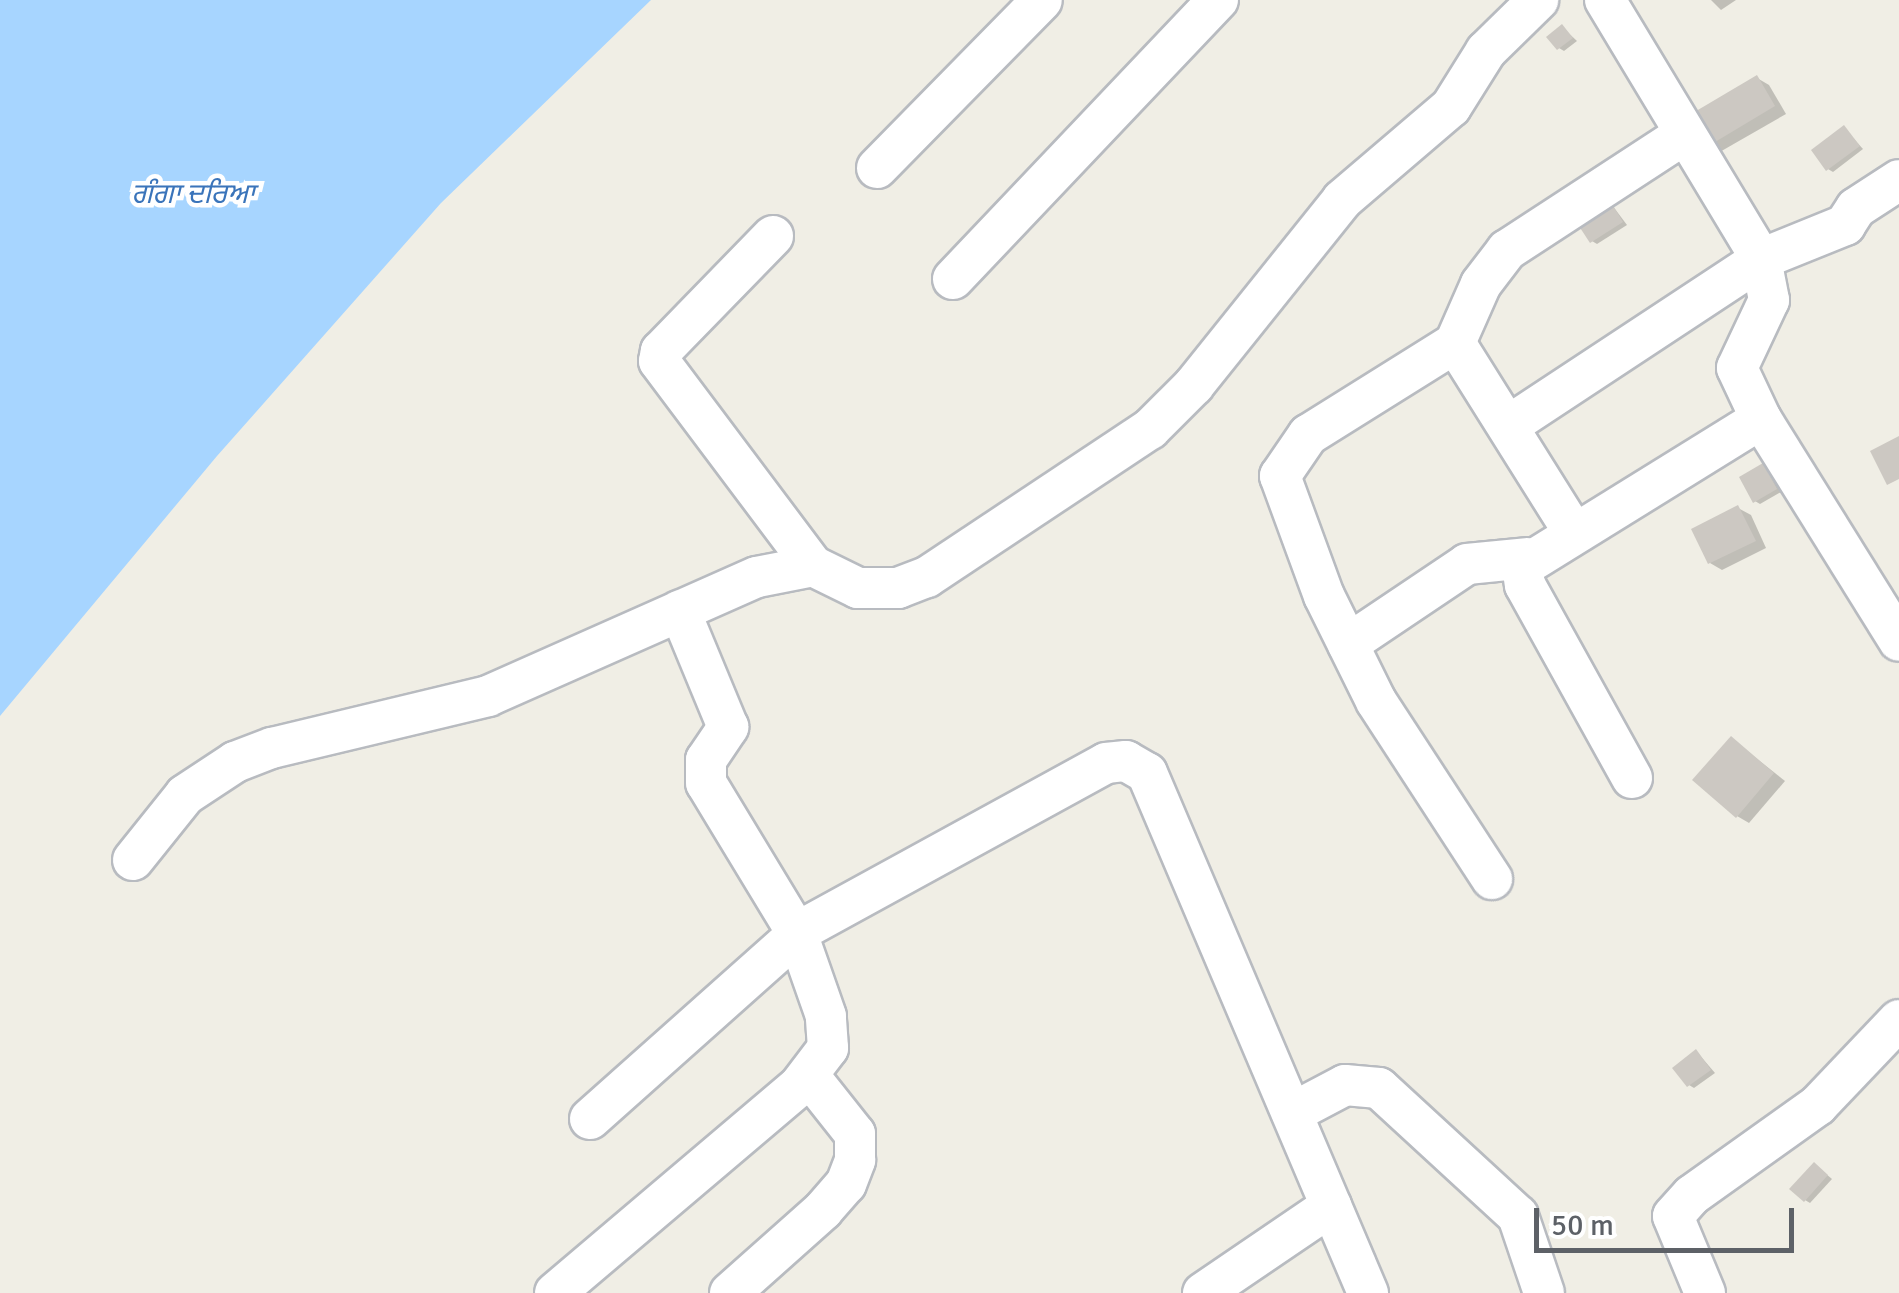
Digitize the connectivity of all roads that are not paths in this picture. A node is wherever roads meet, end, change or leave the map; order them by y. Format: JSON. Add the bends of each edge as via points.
{"nodes":[{"id":1,"x":1042,"y":0,"type":"edge"},
{"id":2,"x":1218,"y":0,"type":"edge"},
{"id":3,"x":1538,"y":0,"type":"edge"},
{"id":4,"x":1605,"y":0,"type":"edge"},
{"id":5,"x":1686,"y":134,"type":"junction"},
{"id":6,"x":878,"y":168,"type":"dead end"},
{"id":7,"x":1899,"y":180,"type":"edge"},
{"id":8,"x":772,"y":236,"type":"dead end"},
{"id":9,"x":1761,"y":258,"type":"junction"},
{"id":10,"x":953,"y":280,"type":"dead end"},
{"id":11,"x":1455,"y":343,"type":"junction"},
{"id":12,"x":1761,"y":418,"type":"junction"},
{"id":13,"x":1508,"y":426,"type":"junction"},
{"id":14,"x":1572,"y":531,"type":"junction"},
{"id":15,"x":1527,"y":558,"type":"junction"},
{"id":16,"x":813,"y":566,"type":"junction"},
{"id":17,"x":680,"y":610,"type":"junction"},
{"id":18,"x":1899,"y":641,"type":"edge"},
{"id":19,"x":1348,"y":644,"type":"junction"},
{"id":20,"x":1632,"y":778,"type":"dead end"},
{"id":21,"x":134,"y":860,"type":"dead end"},
{"id":22,"x":1492,"y":878,"type":"dead end"},
{"id":23,"x":797,"y":933,"type":"junction"},
{"id":24,"x":1899,"y":1020,"type":"edge"},
{"id":25,"x":809,"y":1076,"type":"junction"},
{"id":26,"x":1292,"y":1114,"type":"junction"},
{"id":27,"x":590,"y":1119,"type":"dead end"},
{"id":28,"x":1331,"y":1206,"type":"junction"},
{"id":29,"x":556,"y":1293,"type":"edge"},
{"id":30,"x":730,"y":1293,"type":"edge"},
{"id":31,"x":1203,"y":1293,"type":"edge"},
{"id":32,"x":1368,"y":1293,"type":"edge"},
{"id":33,"x":1544,"y":1293,"type":"edge"},
{"id":34,"x":1705,"y":1293,"type":"edge"}],
"edges":[{"from":1,"to":6,"type":"street"},
{"from":2,"to":10,"type":"street"},
{"from":3,"to":16,"type":"street","via":[[1486,51],[1452,107],[1342,200],[1194,386],[1110,462],[898,588],[858,588]]},
{"from":4,"to":5,"type":"street"},
{"from":5,"to":9,"type":"street"},
{"from":5,"to":11,"type":"street","via":[[1507,250],[1481,284]]},
{"from":7,"to":9,"type":"street","via":[[1856,208],[1845,225]]},
{"from":8,"to":16,"type":"street","via":[[661,351],[659,361]]},
{"from":9,"to":12,"type":"street","via":[[1769,300],[1737,368]]},
{"from":9,"to":13,"type":"street"},
{"from":11,"to":13,"type":"street"},
{"from":11,"to":19,"type":"street","via":[[1308,435],[1280,476]]},
{"from":12,"to":14,"type":"street"},
{"from":12,"to":18,"type":"street"},
{"from":13,"to":14,"type":"street"},
{"from":14,"to":15,"type":"street"},
{"from":15,"to":19,"type":"street","via":[[1467,564]]},
{"from":15,"to":20,"type":"street","via":[[1525,585]]},
{"from":16,"to":17,"type":"street","via":[[757,577]]},
{"from":17,"to":21,"type":"street","via":[[488,696],[235,762],[185,794]]},
{"from":17,"to":23,"type":"street","via":[[728,727],[706,760],[706,784]]},
{"from":19,"to":22,"type":"street","via":[[1376,701]]},
{"from":23,"to":25,"type":"street","via":[[826,1016],[828,1048]]},
{"from":23,"to":26,"type":"street","via":[[1106,763],[1126,760],[1147,773]]},
{"from":23,"to":27,"type":"street"},
{"from":24,"to":34,"type":"street","via":[[1818,1104],[1692,1195],[1673,1216]]},
{"from":25,"to":29,"type":"street"},
{"from":25,"to":30,"type":"street","via":[[855,1134],[855,1160],[846,1184],[822,1210]]},
{"from":26,"to":28,"type":"street"},
{"from":26,"to":33,"type":"street","via":[[1345,1085],[1379,1088],[1518,1216]]},
{"from":28,"to":31,"type":"street"},
{"from":28,"to":32,"type":"street"}]}
